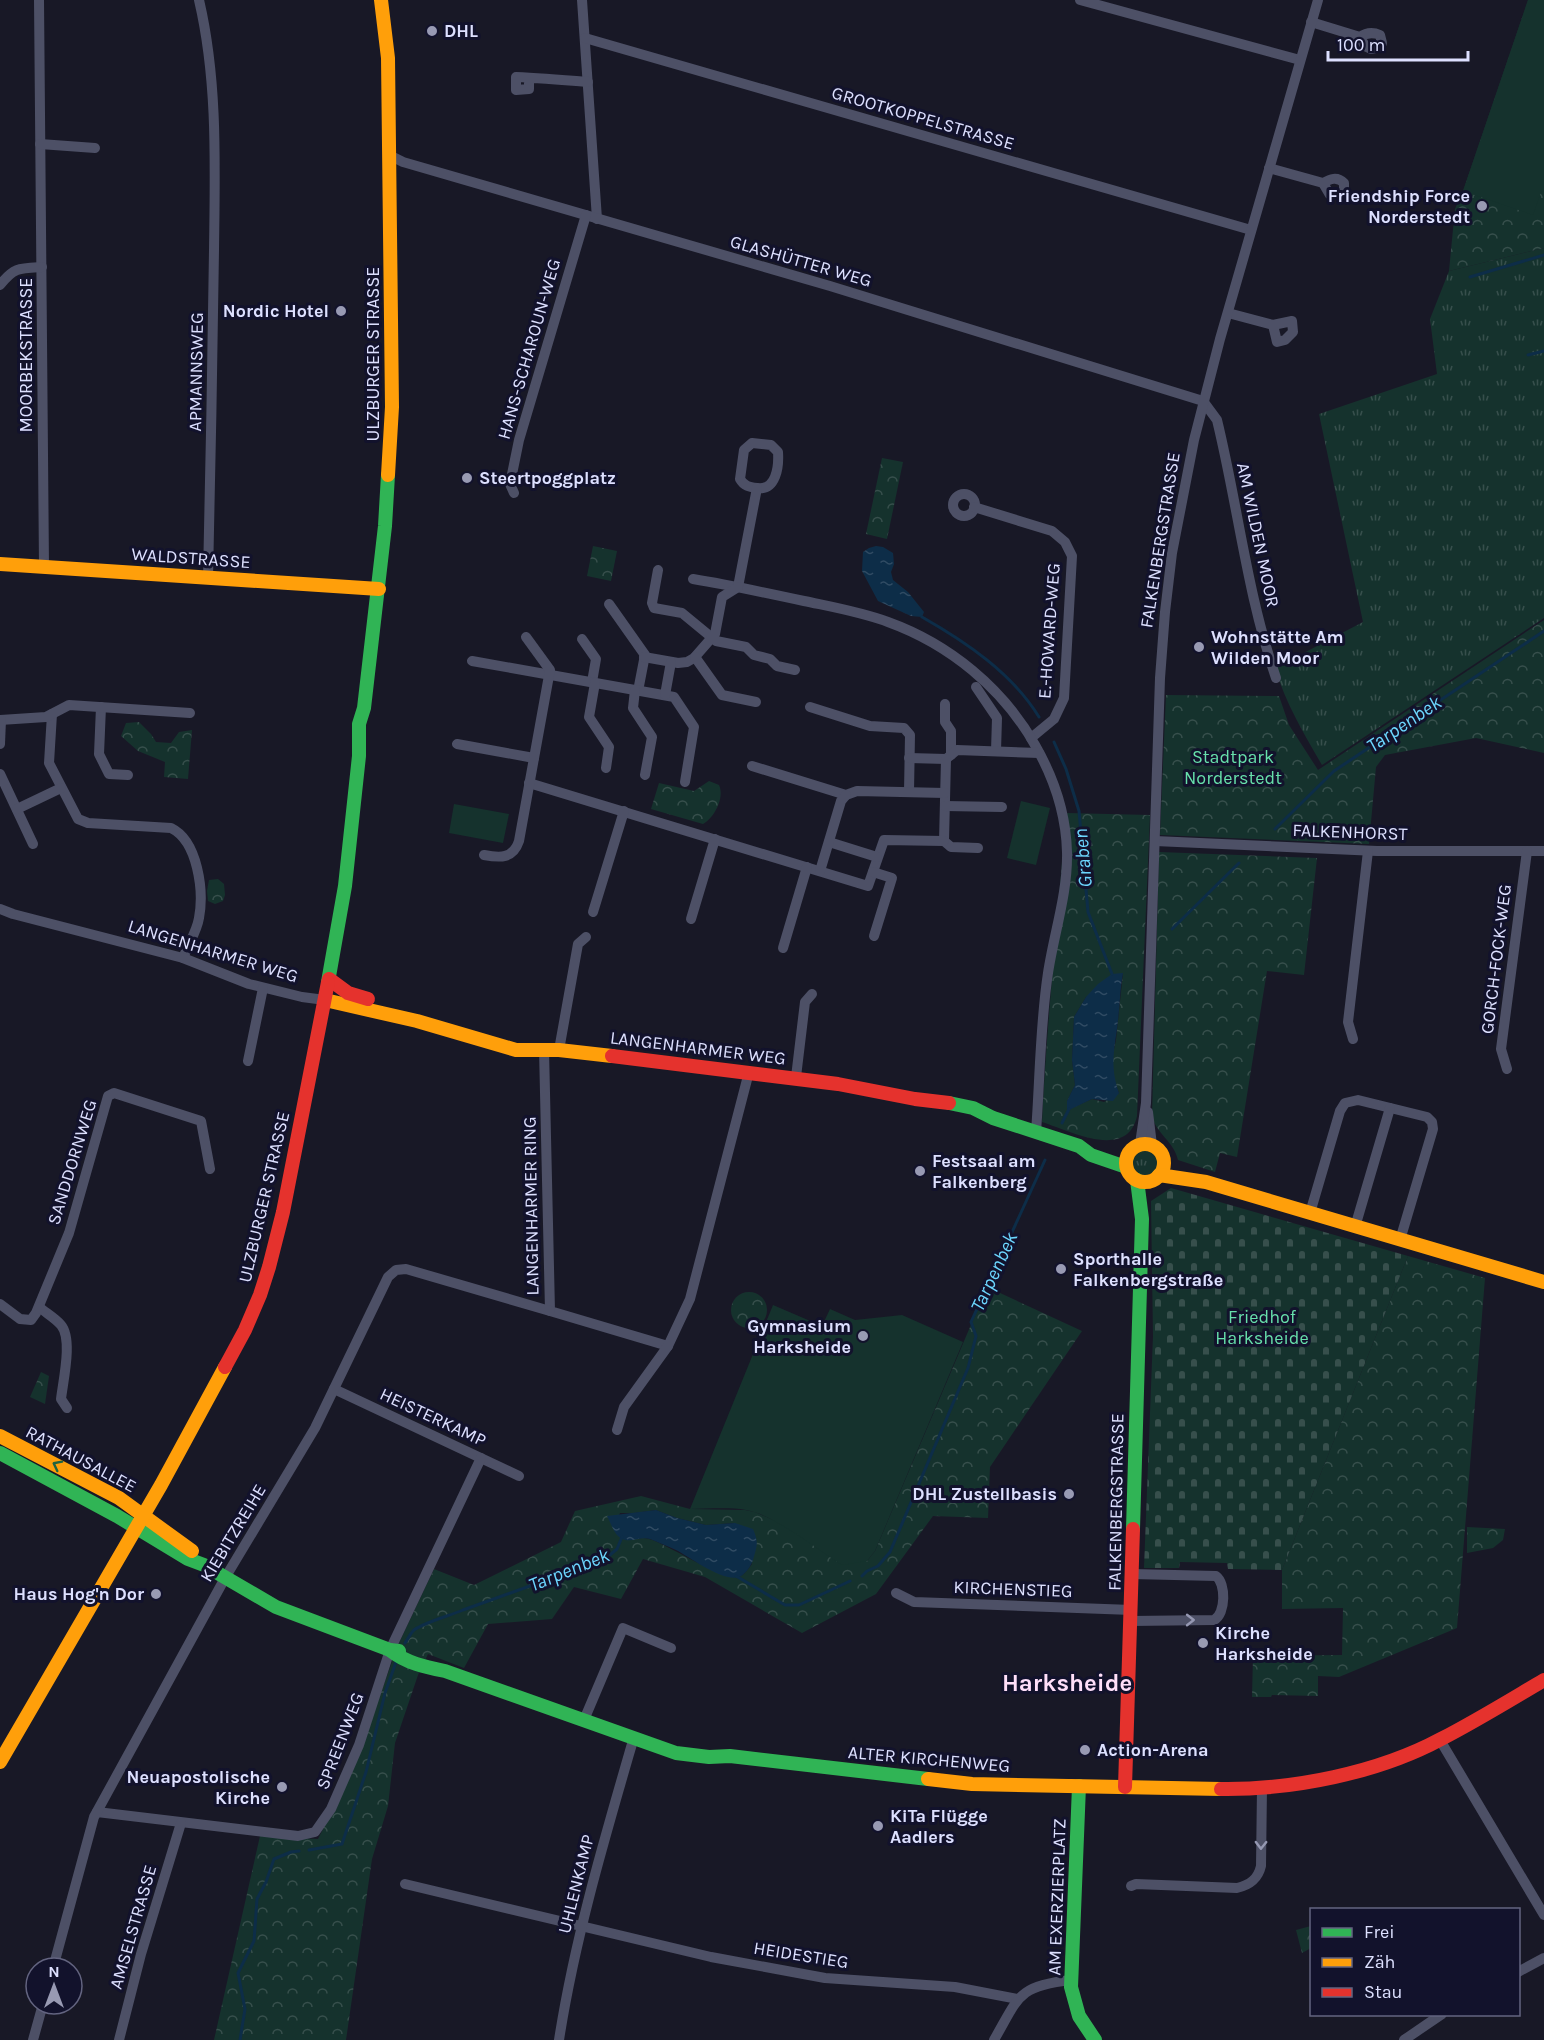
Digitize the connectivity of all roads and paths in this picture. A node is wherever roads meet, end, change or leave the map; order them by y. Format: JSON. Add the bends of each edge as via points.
{"nodes":[{"id":1,"x":39,"y":0,"type":"edge"},
{"id":2,"x":199,"y":0,"type":"edge"},
{"id":3,"x":381,"y":0,"type":"edge"},
{"id":4,"x":582,"y":0,"type":"edge"},
{"id":5,"x":1080,"y":0,"type":"edge"},
{"id":6,"x":1318,"y":0,"type":"edge"},
{"id":7,"x":1311,"y":22,"type":"junction"},
{"id":8,"x":1360,"y":37,"type":"dead end"},
{"id":9,"x":585,"y":38,"type":"junction"},
{"id":10,"x":1300,"y":60,"type":"junction"},
{"id":11,"x":529,"y":78,"type":"dead end"},
{"id":12,"x":588,"y":82,"type":"junction"},
{"id":13,"x":40,"y":144,"type":"junction"},
{"id":14,"x":94,"y":148,"type":"dead end"},
{"id":15,"x":389,"y":155,"type":"junction"},
{"id":16,"x":1269,"y":168,"type":"junction"},
{"id":17,"x":1323,"y":183,"type":"dead end"},
{"id":18,"x":592,"y":217,"type":"junction"},
{"id":19,"x":1251,"y":230,"type":"junction"},
{"id":20,"x":42,"y":267,"type":"junction"},
{"id":21,"x":0,"y":285,"type":"edge"},
{"id":22,"x":1228,"y":313,"type":"junction"},
{"id":23,"x":1274,"y":325,"type":"dead end"},
{"id":24,"x":1203,"y":401,"type":"junction"},
{"id":25,"x":757,"y":488,"type":"junction"},
{"id":26,"x":514,"y":493,"type":"dead end"},
{"id":27,"x":974,"y":507,"type":"dead end"},
{"id":28,"x":0,"y":564,"type":"edge"},
{"id":29,"x":44,"y":567,"type":"junction"},
{"id":30,"x":658,"y":570,"type":"dead end"},
{"id":31,"x":208,"y":578,"type":"junction"},
{"id":32,"x":693,"y":579,"type":"dead end"},
{"id":33,"x":738,"y":586,"type":"junction"},
{"id":34,"x":379,"y":589,"type":"junction"},
{"id":35,"x":609,"y":604,"type":"dead end"},
{"id":36,"x":526,"y":637,"type":"dead end"},
{"id":37,"x":712,"y":638,"type":"junction"},
{"id":38,"x":582,"y":639,"type":"dead end"},
{"id":39,"x":644,"y":657,"type":"junction"},
{"id":40,"x":695,"y":657,"type":"junction"},
{"id":41,"x":472,"y":661,"type":"dead end"},
{"id":42,"x":671,"y":662,"type":"junction"},
{"id":43,"x":795,"y":670,"type":"dead end"},
{"id":44,"x":549,"y":675,"type":"junction"},
{"id":45,"x":1276,"y":678,"type":"dead end"},
{"id":46,"x":593,"y":683,"type":"junction"},
{"id":47,"x":976,"y":687,"type":"dead end"},
{"id":48,"x":637,"y":690,"type":"junction"},
{"id":49,"x":665,"y":695,"type":"junction"},
{"id":50,"x":756,"y":702,"type":"dead end"},
{"id":51,"x":945,"y":704,"type":"dead end"},
{"id":52,"x":101,"y":707,"type":"junction"},
{"id":53,"x":810,"y":707,"type":"dead end"},
{"id":54,"x":190,"y":713,"type":"dead end"},
{"id":55,"x":52,"y":714,"type":"junction"},
{"id":56,"x":0,"y":720,"type":"edge"},
{"id":57,"x":1031,"y":738,"type":"junction"},
{"id":58,"x":0,"y":744,"type":"edge"},
{"id":59,"x":457,"y":744,"type":"dead end"},
{"id":60,"x":996,"y":752,"type":"junction"},
{"id":61,"x":1039,"y":753,"type":"junction"},
{"id":62,"x":948,"y":757,"type":"junction"},
{"id":63,"x":534,"y":758,"type":"junction"},
{"id":64,"x":909,"y":758,"type":"junction"},
{"id":65,"x":752,"y":766,"type":"dead end"},
{"id":66,"x":606,"y":768,"type":"dead end"},
{"id":67,"x":0,"y":774,"type":"edge"},
{"id":68,"x":128,"y":775,"type":"dead end"},
{"id":69,"x":645,"y":775,"type":"dead end"},
{"id":70,"x":685,"y":782,"type":"dead end"},
{"id":71,"x":530,"y":783,"type":"junction"},
{"id":72,"x":61,"y":788,"type":"junction"},
{"id":73,"x":909,"y":792,"type":"junction"},
{"id":74,"x":945,"y":793,"type":"junction"},
{"id":75,"x":846,"y":795,"type":"junction"},
{"id":76,"x":945,"y":806,"type":"junction"},
{"id":77,"x":1002,"y":807,"type":"dead end"},
{"id":78,"x":17,"y":809,"type":"junction"},
{"id":79,"x":624,"y":812,"type":"junction"},
{"id":80,"x":715,"y":839,"type":"junction"},
{"id":81,"x":944,"y":841,"type":"junction"},
{"id":82,"x":1155,"y":841,"type":"junction"},
{"id":83,"x":829,"y":842,"type":"junction"},
{"id":84,"x":33,"y":844,"type":"dead end"},
{"id":85,"x":978,"y":848,"type":"dead end"},
{"id":86,"x":1368,"y":850,"type":"junction"},
{"id":87,"x":1527,"y":851,"type":"junction"},
{"id":88,"x":1544,"y":851,"type":"edge"},
{"id":89,"x":484,"y":855,"type":"dead end"},
{"id":90,"x":877,"y":857,"type":"junction"},
{"id":91,"x":807,"y":867,"type":"junction"},
{"id":92,"x":820,"y":871,"type":"junction"},
{"id":93,"x":873,"y":872,"type":"junction"},
{"id":94,"x":0,"y":909,"type":"edge"},
{"id":95,"x":593,"y":912,"type":"dead end"},
{"id":96,"x":690,"y":919,"type":"dead end"},
{"id":97,"x":874,"y":936,"type":"dead end"},
{"id":98,"x":586,"y":937,"type":"dead end"},
{"id":99,"x":783,"y":948,"type":"dead end"},
{"id":100,"x":183,"y":958,"type":"junction"},
{"id":101,"x":328,"y":980,"type":"junction"},
{"id":102,"x":263,"y":988,"type":"junction"},
{"id":103,"x":813,"y":994,"type":"dead end"},
{"id":104,"x":325,"y":1000,"type":"junction"},
{"id":105,"x":417,"y":1021,"type":"junction"},
{"id":106,"x":1353,"y":1039,"type":"dead end"},
{"id":107,"x":544,"y":1049,"type":"junction"},
{"id":108,"x":559,"y":1050,"type":"junction"},
{"id":109,"x":248,"y":1061,"type":"dead end"},
{"id":110,"x":1508,"y":1069,"type":"dead end"},
{"id":111,"x":749,"y":1072,"type":"junction"},
{"id":112,"x":796,"y":1077,"type":"junction"},
{"id":113,"x":1390,"y":1108,"type":"junction"},
{"id":114,"x":1036,"y":1132,"type":"junction"},
{"id":115,"x":1079,"y":1146,"type":"junction"},
{"id":116,"x":1140,"y":1147,"type":"junction"},
{"id":117,"x":1164,"y":1161,"type":"junction"},
{"id":118,"x":1126,"y":1167,"type":"junction"},
{"id":119,"x":210,"y":1169,"type":"dead end"},
{"id":120,"x":1148,"y":1179,"type":"junction"},
{"id":121,"x":1206,"y":1182,"type":"junction"},
{"id":122,"x":1310,"y":1213,"type":"junction"},
{"id":123,"x":1355,"y":1227,"type":"junction"},
{"id":124,"x":1400,"y":1240,"type":"junction"},
{"id":125,"x":1544,"y":1282,"type":"edge"},
{"id":126,"x":0,"y":1304,"type":"edge"},
{"id":127,"x":39,"y":1307,"type":"junction"},
{"id":128,"x":550,"y":1311,"type":"junction"},
{"id":129,"x":668,"y":1346,"type":"junction"},
{"id":130,"x":334,"y":1389,"type":"junction"},
{"id":131,"x":67,"y":1408,"type":"dead end"},
{"id":132,"x":617,"y":1430,"type":"dead end"},
{"id":133,"x":0,"y":1436,"type":"edge"},
{"id":134,"x":0,"y":1453,"type":"edge"},
{"id":135,"x":481,"y":1458,"type":"junction"},
{"id":136,"x":519,"y":1476,"type":"dead end"},
{"id":137,"x":144,"y":1515,"type":"junction"},
{"id":138,"x":136,"y":1528,"type":"junction"},
{"id":139,"x":204,"y":1565,"type":"junction"},
{"id":140,"x":1132,"y":1574,"type":"junction"},
{"id":141,"x":225,"y":1578,"type":"junction"},
{"id":142,"x":896,"y":1593,"type":"dead end"},
{"id":143,"x":1131,"y":1615,"type":"junction"},
{"id":144,"x":671,"y":1648,"type":"dead end"},
{"id":145,"x":390,"y":1650,"type":"junction"},
{"id":146,"x":1544,"y":1680,"type":"edge"},
{"id":147,"x":584,"y":1720,"type":"junction"},
{"id":148,"x":640,"y":1739,"type":"junction"},
{"id":149,"x":1440,"y":1740,"type":"junction"},
{"id":150,"x":0,"y":1762,"type":"edge"},
{"id":151,"x":1079,"y":1786,"type":"junction"},
{"id":152,"x":1125,"y":1787,"type":"junction"},
{"id":153,"x":1262,"y":1787,"type":"junction"},
{"id":154,"x":98,"y":1812,"type":"junction"},
{"id":155,"x":181,"y":1823,"type":"junction"},
{"id":156,"x":405,"y":1884,"type":"dead end"},
{"id":157,"x":1131,"y":1886,"type":"dead end"},
{"id":158,"x":1544,"y":1916,"type":"edge"},
{"id":159,"x":581,"y":1927,"type":"junction"},
{"id":160,"x":56,"y":1956,"type":"edge"},
{"id":161,"x":1544,"y":1958,"type":"edge"},
{"id":162,"x":1520,"y":1971,"type":"edge"},
{"id":163,"x":1071,"y":1980,"type":"junction"},
{"id":164,"x":1018,"y":1999,"type":"junction"},
{"id":165,"x":40,"y":2016,"type":"edge"},
{"id":166,"x":1439,"y":2016,"type":"edge"},
{"id":167,"x":33,"y":2040,"type":"edge"},
{"id":168,"x":119,"y":2040,"type":"edge"},
{"id":169,"x":559,"y":2040,"type":"edge"},
{"id":170,"x":994,"y":2040,"type":"edge"},
{"id":171,"x":1095,"y":2040,"type":"edge"},
{"id":172,"x":1404,"y":2040,"type":"edge"}],
"edges":[{"from":1,"to":13,"type":"street","name":"MOORBEKSTRASSE"},
{"from":2,"to":31,"type":"street","name":"APMANNSWEG","via":[[210,74],[214,166]]},
{"from":3,"to":15,"type":"main road","name":"ULZBURGER STRASSE","via":[[388,58]]},
{"from":4,"to":9,"type":"street"},
{"from":5,"to":10,"type":"street"},
{"from":6,"to":7,"type":"street","name":"FALKENBERGSTRASSE"},
{"from":7,"to":8,"type":"street"},
{"from":7,"to":10,"type":"street","name":"FALKENBERGSTRASSE"},
{"from":9,"to":12,"type":"street"},
{"from":9,"to":19,"type":"street","name":"GROOTKOPPELSTRASSE"},
{"from":10,"to":16,"type":"street","name":"FALKENBERGSTRASSE"},
{"from":11,"to":12,"type":"street"},
{"from":12,"to":18,"type":"street"},
{"from":13,"to":14,"type":"street"},
{"from":13,"to":20,"type":"street","name":"MOORBEKSTRASSE"},
{"from":15,"to":18,"type":"street","name":"GLASHÜTTER WEG"},
{"from":15,"to":34,"type":"main road","name":"ULZBURGER STRASSE","via":[[392,407]]},
{"from":16,"to":17,"type":"street"},
{"from":16,"to":19,"type":"street","name":"FALKENBERGSTRASSE"},
{"from":18,"to":24,"type":"street","name":"GLASHÜTTER WEG"},
{"from":18,"to":26,"type":"street","name":"HANS-SCHAROUN-WEG","via":[[519,440],[510,484]]},
{"from":19,"to":22,"type":"street","name":"FALKENBERGSTRASSE"},
{"from":20,"to":21,"type":"street","via":[[17,269]]},
{"from":20,"to":29,"type":"street","name":"MOORBEKSTRASSE"},
{"from":22,"to":23,"type":"street"},
{"from":22,"to":24,"type":"street","name":"FALKENBERGSTRASSE"},
{"from":24,"to":45,"type":"street","name":"AM WILDEN MOOR","via":[[1217,420],[1254,602]]},
{"from":24,"to":82,"type":"street","name":"FALKENBERGSTRASSE","via":[[1182,495],[1165,612]]},
{"from":25,"to":25,"type":"street","via":[[765,489],[772,483],[778,455],[773,447],[754,442],[744,450],[740,477],[745,485]]},
{"from":25,"to":33,"type":"street"},
{"from":27,"to":57,"type":"street","name":"E.-HOWARD-WEG","via":[[1052,531],[1065,542],[1072,556],[1064,698],[1054,719]]},
{"from":28,"to":29,"type":"main road","name":"WALDSTRASSE"},
{"from":29,"to":31,"type":"main road","name":"WALDSTRASSE"},
{"from":30,"to":37,"type":"street","via":[[654,607],[682,613]]},
{"from":31,"to":34,"type":"main road","name":"WALDSTRASSE"},
{"from":32,"to":33,"type":"street"},
{"from":33,"to":37,"type":"street","via":[[722,598]]},
{"from":33,"to":57,"type":"street","via":[[871,617],[920,636],[977,675],[1002,699]]},
{"from":34,"to":101,"type":"main road","name":"ULZBURGER STRASSE","via":[[364,708],[365,741],[359,756],[345,886]]},
{"from":35,"to":39,"type":"street"},
{"from":36,"to":44,"type":"street","via":[[550,670]]},
{"from":37,"to":40,"type":"street"},
{"from":37,"to":43,"type":"street","via":[[746,647],[754,655],[770,658],[777,666]]},
{"from":38,"to":46,"type":"street","via":[[596,659]]},
{"from":39,"to":42,"type":"street"},
{"from":39,"to":48,"type":"street"},
{"from":40,"to":42,"type":"street"},
{"from":40,"to":50,"type":"street","via":[[722,696]]},
{"from":41,"to":44,"type":"street"},
{"from":42,"to":49,"type":"street"},
{"from":44,"to":46,"type":"street"},
{"from":44,"to":63,"type":"street"},
{"from":46,"to":48,"type":"street"},
{"from":46,"to":66,"type":"street","via":[[589,717],[609,746]]},
{"from":47,"to":60,"type":"street","via":[[997,718]]},
{"from":48,"to":49,"type":"street"},
{"from":48,"to":69,"type":"street","via":[[632,707],[652,736]]},
{"from":49,"to":70,"type":"street","via":[[674,698],[694,727]]},
{"from":51,"to":62,"type":"street","via":[[945,722],[951,731]]},
{"from":52,"to":54,"type":"street"},
{"from":52,"to":55,"type":"street","via":[[68,706]]},
{"from":52,"to":68,"type":"street","via":[[99,754],[109,774]]},
{"from":53,"to":64,"type":"street","via":[[870,726],[903,727],[910,735]]},
{"from":55,"to":56,"type":"street"},
{"from":55,"to":72,"type":"street","via":[[49,761]]},
{"from":56,"to":58,"type":"street"},
{"from":57,"to":61,"type":"street"},
{"from":59,"to":63,"type":"street"},
{"from":60,"to":61,"type":"street"},
{"from":60,"to":62,"type":"street","via":[[957,750]]},
{"from":61,"to":114,"type":"street","via":[[1061,808],[1067,859],[1046,987]]},
{"from":62,"to":64,"type":"street"},
{"from":62,"to":74,"type":"street"},
{"from":63,"to":71,"type":"street"},
{"from":64,"to":73,"type":"street"},
{"from":65,"to":75,"type":"street"},
{"from":67,"to":78,"type":"street"},
{"from":71,"to":79,"type":"street"},
{"from":71,"to":89,"type":"street","via":[[516,848],[504,857]]},
{"from":72,"to":78,"type":"street"},
{"from":72,"to":100,"type":"street","via":[[81,821],[171,828],[189,845],[200,885],[199,920]]},
{"from":73,"to":74,"type":"street"},
{"from":73,"to":75,"type":"street","via":[[857,791]]},
{"from":74,"to":76,"type":"street"},
{"from":75,"to":83,"type":"street"},
{"from":76,"to":77,"type":"street"},
{"from":76,"to":81,"type":"street"},
{"from":78,"to":84,"type":"street"},
{"from":79,"to":80,"type":"street"},
{"from":79,"to":95,"type":"street"},
{"from":80,"to":91,"type":"street"},
{"from":80,"to":96,"type":"street"},
{"from":81,"to":85,"type":"street","via":[[951,847]]},
{"from":81,"to":90,"type":"street","via":[[884,840]]},
{"from":82,"to":86,"type":"street","name":"FALKENHORST"},
{"from":82,"to":116,"type":"street","name":"FALKENBERGSTRASSE","via":[[1146,1102]]},
{"from":83,"to":90,"type":"street"},
{"from":83,"to":92,"type":"street"},
{"from":86,"to":87,"type":"street","name":"FALKENHORST"},
{"from":86,"to":106,"type":"street","via":[[1348,1022]]},
{"from":87,"to":88,"type":"street","name":"FALKENHORST"},
{"from":87,"to":110,"type":"street","name":"GORCH-FOCK-WEG","via":[[1501,1049]]},
{"from":90,"to":93,"type":"street"},
{"from":91,"to":92,"type":"street"},
{"from":91,"to":99,"type":"street"},
{"from":92,"to":93,"type":"street","via":[[868,886]]},
{"from":93,"to":97,"type":"street","via":[[892,878]]},
{"from":94,"to":100,"type":"street","name":"LANGENHARMER WEG"},
{"from":98,"to":108,"type":"street","via":[[578,944]]},
{"from":100,"to":102,"type":"street","name":"LANGENHARMER WEG"},
{"from":101,"to":104,"type":"main road","name":"ULZBURGER STRASSE"},
{"from":101,"to":105,"type":"main road","name":"LANGENHARMER WEG","via":[[348,993],[398,1008]]},
{"from":102,"to":104,"type":"street","name":"LANGENHARMER WEG"},
{"from":102,"to":109,"type":"street"},
{"from":103,"to":112,"type":"street","name":"LANGENHARMER WEG","via":[[805,1002]]},
{"from":104,"to":105,"type":"main road","name":"LANGENHARMER WEG"},
{"from":104,"to":137,"type":"main road","name":"ULZBURGER STRASSE","via":[[283,1212],[260,1295],[245,1330]]},
{"from":105,"to":107,"type":"main road","name":"LANGENHARMER WEG","via":[[516,1050]]},
{"from":107,"to":108,"type":"main road","name":"LANGENHARMER WEG"},
{"from":107,"to":128,"type":"street","name":"LANGENHARMER RING"},
{"from":108,"to":111,"type":"main road","name":"LANGENHARMER WEG"},
{"from":111,"to":112,"type":"main road","name":"LANGENHARMER WEG"},
{"from":111,"to":129,"type":"street","via":[[697,1278]]},
{"from":112,"to":114,"type":"main road","name":"LANGENHARMER WEG","via":[[915,1099]]},
{"from":113,"to":122,"type":"street","via":[[1356,1100],[1342,1106]]},
{"from":113,"to":123,"type":"street"},
{"from":113,"to":124,"type":"street","via":[[1428,1118],[1433,1126]]},
{"from":114,"to":115,"type":"main road","name":"LANGENHARMER WEG"},
{"from":115,"to":116,"type":"main road","name":"LANGENHARMER WEG"},
{"from":115,"to":118,"type":"main road","name":"LANGENHARMER WEG","via":[[1091,1155]]},
{"from":116,"to":117,"type":"main road","via":[[1159,1150]]},
{"from":116,"to":118,"type":"main road","via":[[1126,1159]]},
{"from":117,"to":120,"type":"main road"},
{"from":117,"to":121,"type":"main road"},
{"from":118,"to":120,"type":"main road","via":[[1129,1173]]},
{"from":119,"to":127,"type":"street","name":"SANDDORNWEG","via":[[201,1121],[114,1093],[108,1096],[69,1233]]},
{"from":120,"to":121,"type":"main road"},
{"from":120,"to":140,"type":"main road","name":"FALKENBERGSTRASSE","via":[[1142,1219]]},
{"from":121,"to":122,"type":"main road"},
{"from":122,"to":123,"type":"main road"},
{"from":123,"to":124,"type":"main road"},
{"from":124,"to":125,"type":"main road"},
{"from":126,"to":127,"type":"street","via":[[26,1320],[31,1320]]},
{"from":127,"to":131,"type":"street","via":[[62,1325],[66,1337],[61,1399]]},
{"from":128,"to":129,"type":"street","name":"LANGENHARMER RING"},
{"from":128,"to":130,"type":"street","name":"KIEBITZREIHE","via":[[406,1269],[398,1270],[387,1278]]},
{"from":129,"to":132,"type":"street","via":[[629,1399]]},
{"from":130,"to":135,"type":"street","name":"HEISTERKAMP"},
{"from":130,"to":141,"type":"street","name":"KIEBITZREIHE","via":[[315,1428]]},
{"from":137,"to":133,"type":"main road","name":"RATHAUSALLEE","one_way":true},
{"from":134,"to":138,"type":"main road","name":"RATHAUSALLEE"},
{"from":135,"to":136,"type":"street","name":"HEISTERKAMP"},
{"from":135,"to":145,"type":"street","name":"SPREENWEG"},
{"from":137,"to":138,"type":"main road","name":"ULZBURGER STRASSE"},
{"from":137,"to":139,"type":"main road","name":"ALTER KIRCHENWEG","via":[[194,1552]]},
{"from":138,"to":139,"type":"main road","name":"ALTER KIRCHENWEG"},
{"from":138,"to":150,"type":"main road","name":"ULZBURGER STRASSE"},
{"from":139,"to":141,"type":"main road","name":"ALTER KIRCHENWEG"},
{"from":140,"to":143,"type":"main road","name":"FALKENBERGSTRASSE"},
{"from":143,"to":140,"type":"street","name":"KIRCHENSTIEG","one_way":true,"via":[[1214,1620],[1222,1611],[1222,1583],[1216,1576]]},
{"from":141,"to":145,"type":"main road","name":"ALTER KIRCHENWEG","via":[[291,1614]]},
{"from":141,"to":154,"type":"street","name":"KIEBITZREIHE"},
{"from":142,"to":143,"type":"street","name":"KIRCHENSTIEG","via":[[914,1602]]},
{"from":143,"to":152,"type":"main road","name":"FALKENBERGSTRASSE"},
{"from":144,"to":147,"type":"street","via":[[623,1628]]},
{"from":145,"to":147,"type":"main road","name":"ALTER KIRCHENWEG"},
{"from":145,"to":155,"type":"street","name":"SPREENWEG","via":[[359,1745],[331,1809],[315,1832],[298,1836]]},
{"from":146,"to":149,"type":"main road","name":"ALTER KIRCHENWEG"},
{"from":147,"to":148,"type":"main road","name":"ALTER KIRCHENWEG"},
{"from":148,"to":151,"type":"main road","name":"ALTER KIRCHENWEG","via":[[661,1750],[719,1758],[730,1756],[972,1784]]},
{"from":148,"to":159,"type":"street","name":"UHLENKAMP","via":[[605,1836]]},
{"from":149,"to":153,"type":"main road","name":"ALTER KIRCHENWEG","via":[[1352,1773]]},
{"from":149,"to":158,"type":"street"},
{"from":151,"to":152,"type":"main road","name":"ALTER KIRCHENWEG"},
{"from":151,"to":163,"type":"main road","name":"AM EXERZIERPLATZ"},
{"from":152,"to":153,"type":"main road","name":"ALTER KIRCHENWEG"},
{"from":153,"to":157,"type":"street","one_way":true,"via":[[1261,1866],[1251,1883],[1237,1888]]},
{"from":154,"to":155,"type":"street","name":"SPREENWEG"},
{"from":154,"to":160,"type":"street","name":"KIEBITZREIHE"},
{"from":155,"to":168,"type":"street","name":"AMSELSTRASSE"},
{"from":156,"to":159,"type":"street","name":"HEIDESTIEG"},
{"from":159,"to":164,"type":"street","name":"HEIDESTIEG","via":[[825,1978],[955,1987]]},
{"from":159,"to":169,"type":"street","name":"UHLENKAMP"},
{"from":161,"to":162,"type":"street"},
{"from":163,"to":164,"type":"street","via":[[1036,1987]]},
{"from":163,"to":171,"type":"main road","name":"AM EXERZIERPLATZ","via":[[1079,2016]]},
{"from":164,"to":170,"type":"street"},
{"from":165,"to":167,"type":"street"},
{"from":166,"to":172,"type":"street"}]}
